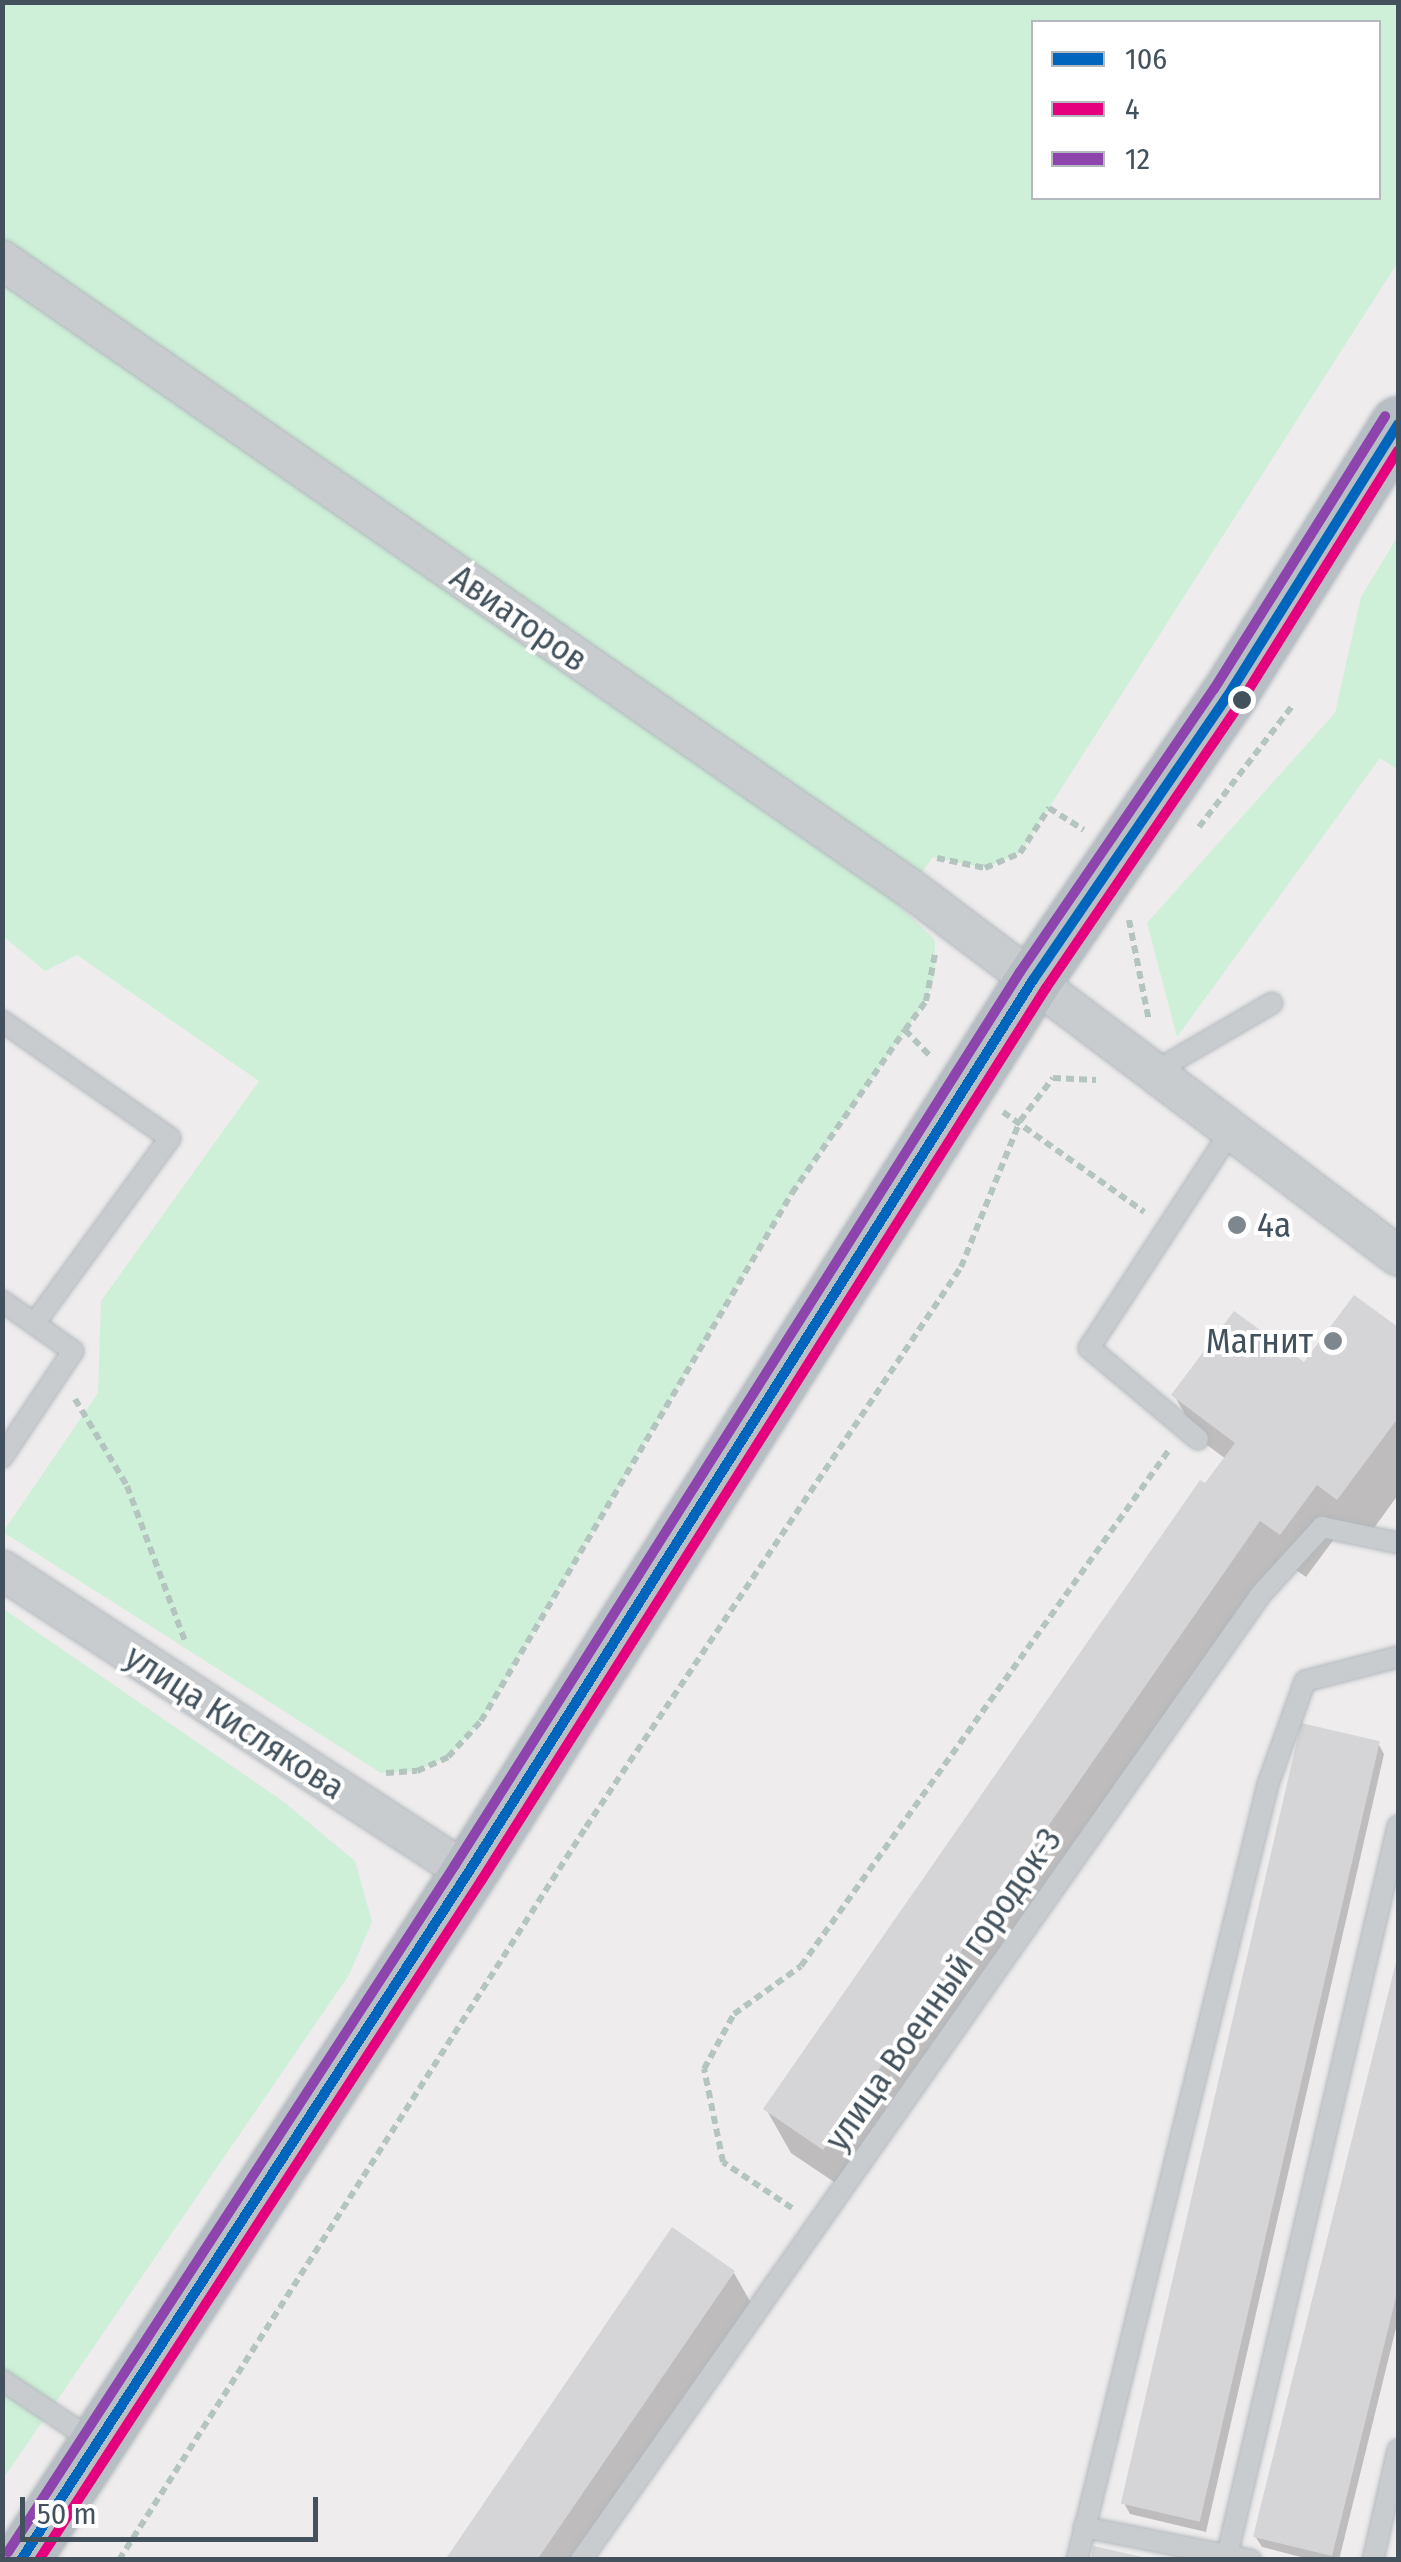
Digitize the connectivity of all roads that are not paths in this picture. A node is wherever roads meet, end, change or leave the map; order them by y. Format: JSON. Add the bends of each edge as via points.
{"nodes":[{"id":1,"x":2,"y":260,"type":"edge"},
{"id":2,"x":1398,"y":424,"type":"edge"},
{"id":3,"x":1032,"y":980,"type":"junction"},
{"id":4,"x":1272,"y":1003,"type":"dead end"},
{"id":5,"x":2,"y":1020,"type":"edge"},
{"id":6,"x":1150,"y":1064,"type":"junction"},
{"id":7,"x":1233,"y":1128,"type":"junction"},
{"id":8,"x":1398,"y":1256,"type":"edge"},
{"id":9,"x":2,"y":1301,"type":"edge"},
{"id":10,"x":34,"y":1324,"type":"junction"},
{"id":11,"x":1191,"y":1434,"type":"road end"},
{"id":12,"x":2,"y":1457,"type":"edge"},
{"id":13,"x":1398,"y":1543,"type":"edge"},
{"id":14,"x":2,"y":1570,"type":"edge"},
{"id":15,"x":1398,"y":1657,"type":"edge"},
{"id":16,"x":1398,"y":1826,"type":"edge"},
{"id":17,"x":468,"y":1873,"type":"junction"},
{"id":18,"x":2,"y":2380,"type":"edge"},
{"id":19,"x":96,"y":2443,"type":"junction"},
{"id":20,"x":1398,"y":2450,"type":"edge"},
{"id":21,"x":1084,"y":2526,"type":"junction"},
{"id":22,"x":1227,"y":2556,"type":"edge"},
{"id":23,"x":20,"y":2560,"type":"edge"},
{"id":24,"x":581,"y":2560,"type":"edge"},
{"id":25,"x":1077,"y":2560,"type":"edge"},
{"id":26,"x":1251,"y":2560,"type":"edge"},
{"id":27,"x":1372,"y":2560,"type":"edge"}],
"edges":[{"from":1,"to":3,"type":"street","name":"Авиаторов","via":[[911,888]]},
{"from":2,"to":3,"type":"highway"},
{"from":3,"to":6,"type":"street","name":"Авиаторов"},
{"from":3,"to":17,"type":"highway"},
{"from":4,"to":6,"type":"lane"},
{"from":5,"to":10,"type":"lane","via":[[170,1138]]},
{"from":6,"to":7,"type":"street","name":"Авиаторов"},
{"from":7,"to":8,"type":"street","name":"Авиаторов"},
{"from":7,"to":11,"type":"lane","via":[[1089,1348]]},
{"from":9,"to":10,"type":"lane"},
{"from":10,"to":12,"type":"lane","via":[[73,1351]]},
{"from":13,"to":24,"type":"lane","name":"улица Военный городок-3","via":[[1322,1528],[1261,1594]]},
{"from":14,"to":17,"type":"street","name":"улица Кислякова"},
{"from":15,"to":21,"type":"lane","via":[[1305,1681],[1268,1784]]},
{"from":16,"to":22,"type":"lane"},
{"from":17,"to":19,"type":"highway"},
{"from":18,"to":19,"type":"lane"},
{"from":19,"to":23,"type":"highway"},
{"from":20,"to":27,"type":"lane"},
{"from":21,"to":22,"type":"lane"},
{"from":21,"to":25,"type":"lane"},
{"from":22,"to":26,"type":"lane"}]}
